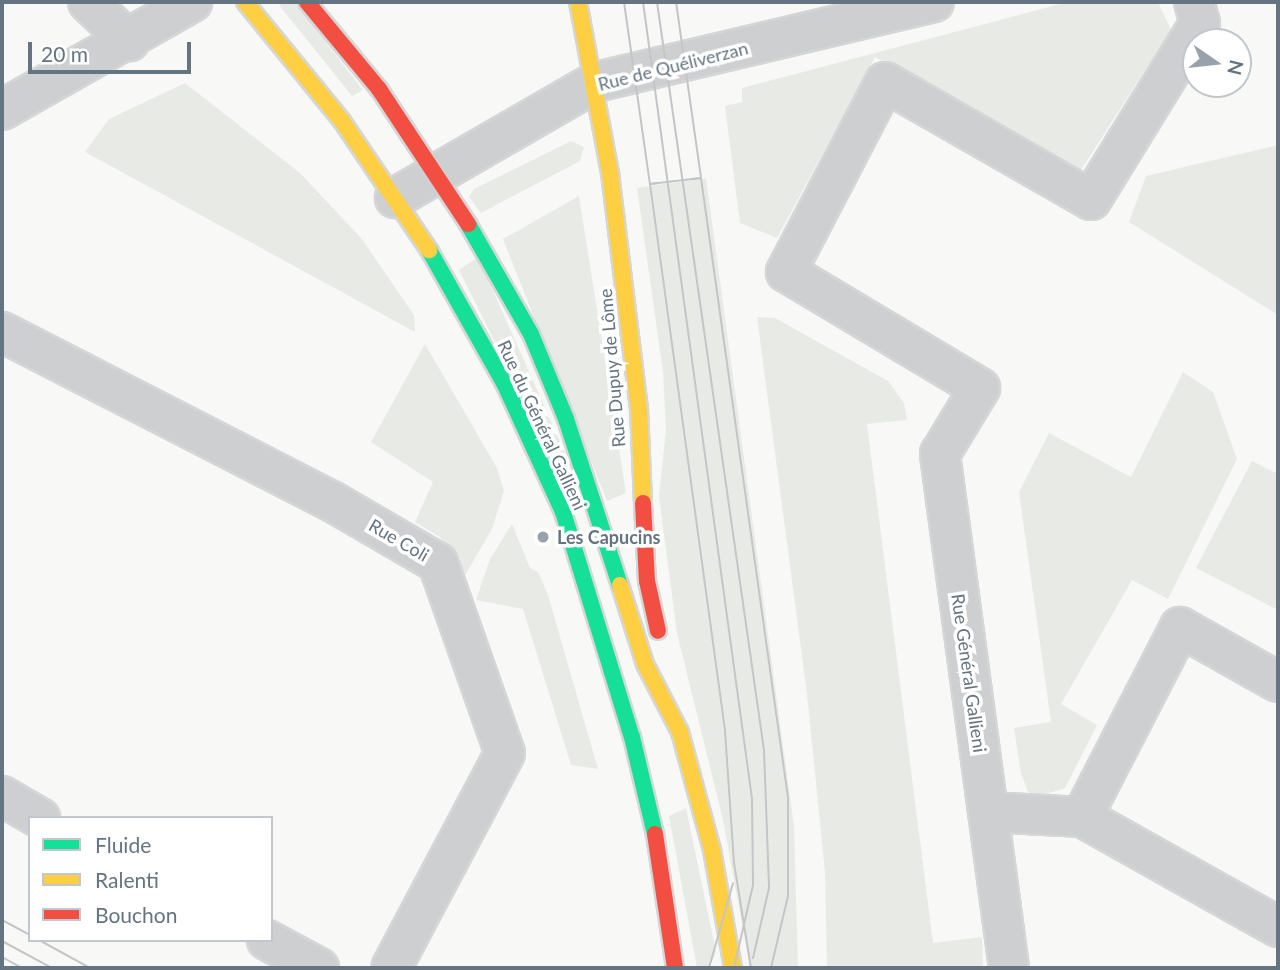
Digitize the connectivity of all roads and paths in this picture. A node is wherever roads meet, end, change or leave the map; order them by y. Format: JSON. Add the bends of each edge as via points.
{"nodes":[{"id":1,"x":88,"y":2,"type":"edge"},
{"id":2,"x":192,"y":2,"type":"edge"},
{"id":3,"x":245,"y":2,"type":"edge"},
{"id":4,"x":307,"y":2,"type":"edge"},
{"id":5,"x":578,"y":2,"type":"edge"},
{"id":6,"x":934,"y":2,"type":"edge"},
{"id":7,"x":1195,"y":2,"type":"edge"},
{"id":8,"x":129,"y":41,"type":"junction"},
{"id":9,"x":596,"y":82,"type":"junction"},
{"id":10,"x":2,"y":110,"type":"edge"},
{"id":11,"x":434,"y":173,"type":"junction"},
{"id":12,"x":395,"y":198,"type":"junction"},
{"id":13,"x":2,"y":332,"type":"edge"},
{"id":14,"x":1278,"y":682,"type":"edge"},
{"id":15,"x":680,"y":732,"type":"junction"},
{"id":16,"x":2,"y":796,"type":"edge"},
{"id":17,"x":988,"y":812,"type":"junction"},
{"id":18,"x":37,"y":816,"type":"edge"},
{"id":19,"x":1082,"y":817,"type":"junction"},
{"id":20,"x":1278,"y":926,"type":"edge"},
{"id":21,"x":271,"y":942,"type":"edge"},
{"id":22,"x":319,"y":968,"type":"edge"},
{"id":23,"x":391,"y":968,"type":"edge"},
{"id":24,"x":675,"y":968,"type":"edge"},
{"id":25,"x":733,"y":968,"type":"edge"},
{"id":26,"x":1009,"y":968,"type":"edge"}],
"edges":[{"from":1,"to":8,"type":"street"},
{"from":2,"to":8,"type":"street"},
{"from":3,"to":12,"type":"main road","name":"Rue du Général Gallieni","via":[[342,121]]},
{"from":4,"to":11,"type":"main road","name":"Rue du Général Gallieni","via":[[379,89]]},
{"from":5,"to":9,"type":"main road","name":"Rue Dupuy de Lôme"},
{"from":6,"to":9,"type":"street","name":"Rue de Quéliverzan"},
{"from":7,"to":17,"type":"street","name":"Rue Général Gallieni","via":[[1200,23],[1091,200],[885,82],[786,272],[980,388],[940,454]]},
{"from":8,"to":10,"type":"street"},
{"from":9,"to":11,"type":"street","name":"Rue de Quéliverzan"},
{"from":9,"to":15,"type":"main road","name":"Rue Dupuy de Lôme","via":[[639,408],[647,581]]},
{"from":11,"to":12,"type":"street","name":"Rue de Quéliverzan"},
{"from":11,"to":15,"type":"main road","name":"Rue du Général Gallieni","via":[[531,334],[566,419],[645,664]]},
{"from":12,"to":24,"type":"main road","name":"Rue du Général Gallieni","via":[[438,263],[504,383],[563,512],[632,737],[661,858]]},
{"from":13,"to":23,"type":"street","name":"Rue Coli","via":[[333,502],[438,563],[505,752]]},
{"from":14,"to":19,"type":"street","via":[[1180,627]]},
{"from":15,"to":25,"type":"main road","name":"Rue du Général Gallieni","via":[[712,849]]},
{"from":16,"to":18,"type":"street"},
{"from":17,"to":19,"type":"street"},
{"from":17,"to":26,"type":"street","name":"Rue Général Gallieni"},
{"from":19,"to":20,"type":"street"},
{"from":21,"to":22,"type":"street"}]}
